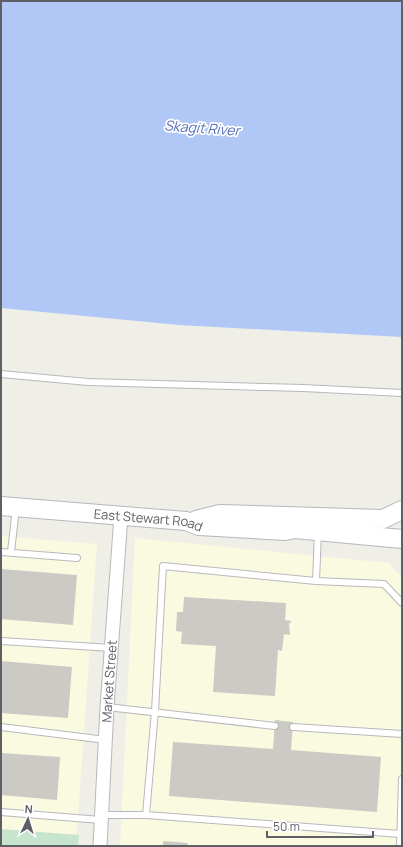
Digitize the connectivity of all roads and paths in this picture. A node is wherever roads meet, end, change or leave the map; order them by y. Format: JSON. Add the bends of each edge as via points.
{"nodes":[{"id":1,"x":1,"y":374,"type":"edge"},
{"id":2,"x":402,"y":393,"type":"edge"},
{"id":3,"x":8,"y":507,"type":"edge"},
{"id":4,"x":402,"y":510,"type":"edge"},
{"id":5,"x":122,"y":516,"type":"junction"},
{"id":6,"x":192,"y":520,"type":"junction"},
{"id":7,"x":318,"y":531,"type":"junction"},
{"id":8,"x":402,"y":538,"type":"edge"},
{"id":9,"x":1,"y":552,"type":"edge"},
{"id":10,"x":12,"y":552,"type":"junction"},
{"id":11,"x":77,"y":558,"type":"dead end"},
{"id":12,"x":316,"y":581,"type":"junction"},
{"id":13,"x":402,"y":603,"type":"edge"},
{"id":14,"x":1,"y":641,"type":"edge"},
{"id":15,"x":112,"y":648,"type":"junction"},
{"id":16,"x":107,"y":707,"type":"junction"},
{"id":17,"x":155,"y":711,"type":"junction"},
{"id":18,"x":275,"y":726,"type":"dead end"},
{"id":19,"x":1,"y":727,"type":"edge"},
{"id":20,"x":293,"y":727,"type":"dead end"},
{"id":21,"x":402,"y":734,"type":"edge"},
{"id":22,"x":106,"y":740,"type":"junction"},
{"id":23,"x":402,"y":779,"type":"edge"},
{"id":24,"x":1,"y":812,"type":"edge"},
{"id":25,"x":146,"y":815,"type":"junction"},
{"id":26,"x":101,"y":818,"type":"junction"},
{"id":27,"x":400,"y":834,"type":"junction"},
{"id":28,"x":100,"y":846,"type":"edge"},
{"id":29,"x":400,"y":846,"type":"edge"}],
"edges":[{"from":1,"to":2,"type":"lane","via":[[88,382]]},
{"from":3,"to":5,"type":"street","name":"East Stewart Road"},
{"from":3,"to":10,"type":"lane"},
{"from":4,"to":6,"type":"street","via":[[383,519],[220,514]]},
{"from":5,"to":6,"type":"street","name":"East Stewart Road"},
{"from":5,"to":15,"type":"street","name":"Market Street"},
{"from":6,"to":7,"type":"street","name":"East Stewart Road","via":[[285,524]]},
{"from":7,"to":8,"type":"street","name":"East Stewart Road"},
{"from":7,"to":12,"type":"lane"},
{"from":9,"to":10,"type":"lane"},
{"from":10,"to":11,"type":"lane"},
{"from":12,"to":13,"type":"lane","via":[[384,584]]},
{"from":12,"to":17,"type":"lane","via":[[163,566]]},
{"from":14,"to":15,"type":"lane"},
{"from":15,"to":16,"type":"street","name":"Market Street"},
{"from":16,"to":17,"type":"lane"},
{"from":16,"to":22,"type":"street","name":"Market Street"},
{"from":17,"to":18,"type":"lane"},
{"from":17,"to":25,"type":"lane"},
{"from":19,"to":22,"type":"lane"},
{"from":20,"to":21,"type":"lane"},
{"from":22,"to":26,"type":"street","name":"Market Street"},
{"from":23,"to":27,"type":"lane"},
{"from":24,"to":26,"type":"lane"},
{"from":25,"to":26,"type":"lane"},
{"from":25,"to":27,"type":"lane"},
{"from":26,"to":28,"type":"street","name":"Market Street"},
{"from":27,"to":29,"type":"lane"}]}
